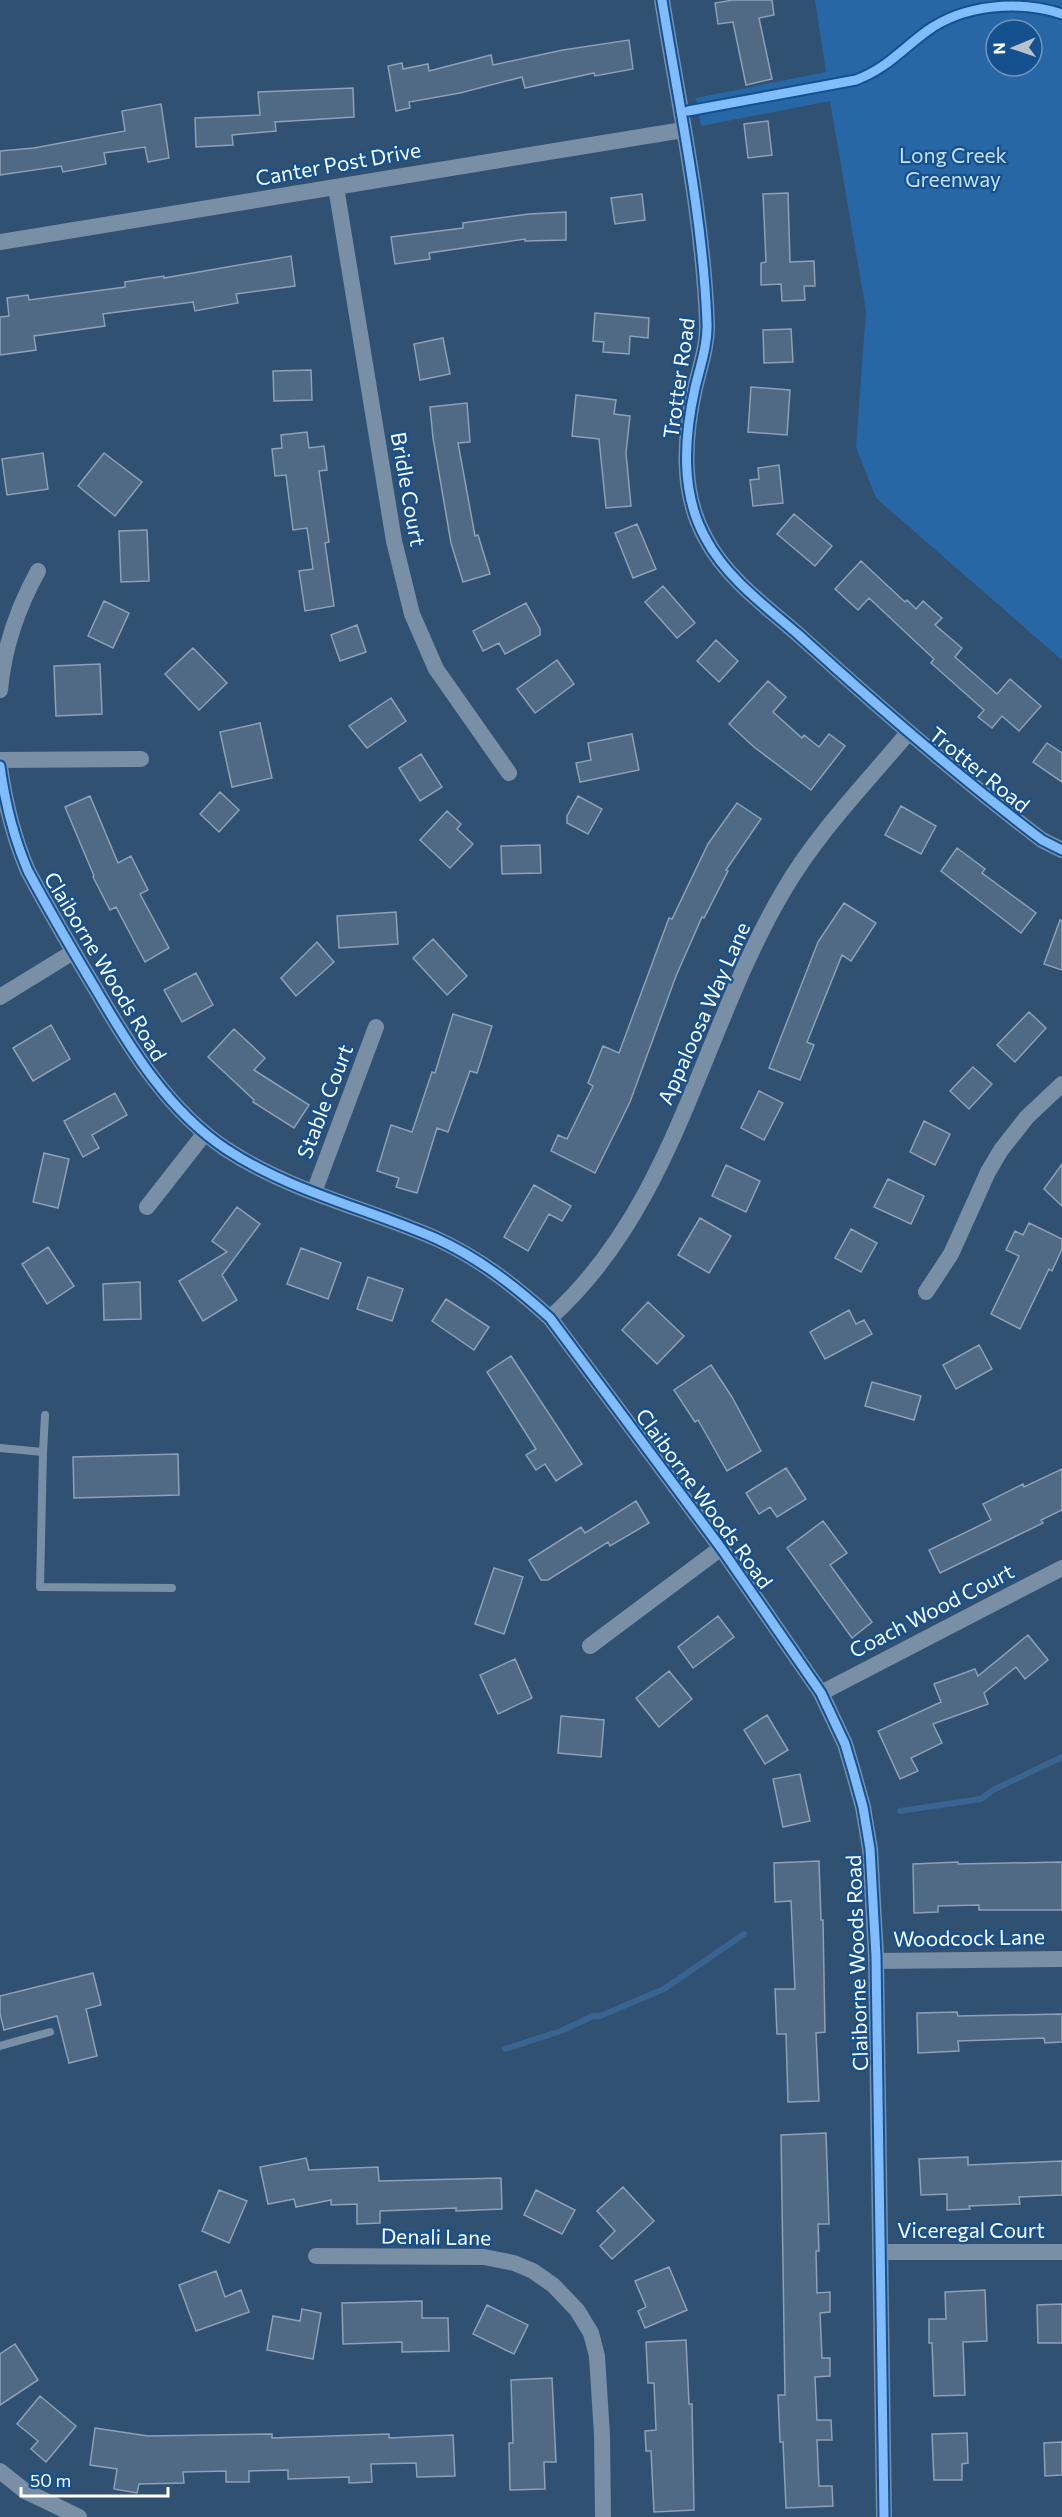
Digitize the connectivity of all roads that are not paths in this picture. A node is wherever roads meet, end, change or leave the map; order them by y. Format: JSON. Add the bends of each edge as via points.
{"nodes":[{"id":1,"x":662,"y":0,"type":"edge"},
{"id":2,"x":683,"y":130,"type":"junction"},
{"id":3,"x":336,"y":187,"type":"junction"},
{"id":4,"x":0,"y":242,"type":"edge"},
{"id":5,"x":38,"y":571,"type":"dead end"},
{"id":6,"x":0,"y":690,"type":"edge"},
{"id":7,"x":908,"y":733,"type":"junction"},
{"id":8,"x":141,"y":759,"type":"dead end"},
{"id":9,"x":0,"y":760,"type":"edge"},
{"id":10,"x":0,"y":766,"type":"edge"},
{"id":11,"x":509,"y":772,"type":"dead end"},
{"id":12,"x":1062,"y":850,"type":"edge"},
{"id":13,"x":74,"y":952,"type":"junction"},
{"id":14,"x":0,"y":997,"type":"edge"},
{"id":15,"x":376,"y":1027,"type":"dead end"},
{"id":16,"x":1062,"y":1084,"type":"edge"},
{"id":17,"x":205,"y":1133,"type":"junction"},
{"id":18,"x":314,"y":1192,"type":"junction"},
{"id":19,"x":147,"y":1207,"type":"dead end"},
{"id":20,"x":926,"y":1292,"type":"dead end"},
{"id":21,"x":550,"y":1318,"type":"junction"},
{"id":22,"x":45,"y":1415,"type":"dead end"},
{"id":23,"x":0,"y":1448,"type":"edge"},
{"id":24,"x":43,"y":1452,"type":"junction"},
{"id":25,"x":721,"y":1548,"type":"junction"},
{"id":26,"x":1062,"y":1568,"type":"edge"},
{"id":27,"x":172,"y":1588,"type":"dead end"},
{"id":28,"x":590,"y":1646,"type":"dead end"},
{"id":29,"x":821,"y":1692,"type":"junction"},
{"id":30,"x":1062,"y":1959,"type":"edge"},
{"id":31,"x":876,"y":1961,"type":"junction"},
{"id":32,"x":50,"y":2032,"type":"dead end"},
{"id":33,"x":0,"y":2046,"type":"edge"},
{"id":34,"x":880,"y":2252,"type":"junction"},
{"id":35,"x":1062,"y":2252,"type":"edge"},
{"id":36,"x":316,"y":2256,"type":"dead end"},
{"id":37,"x":0,"y":2471,"type":"edge"},
{"id":38,"x":79,"y":2517,"type":"edge"},
{"id":39,"x":603,"y":2517,"type":"edge"},
{"id":40,"x":884,"y":2517,"type":"edge"}],
"edges":[{"from":1,"to":2,"type":"street","name":"Trotter Road"},
{"from":2,"to":3,"type":"street","name":"Canter Post Drive"},
{"from":2,"to":7,"type":"street","name":"Trotter Road","via":[[707,327],[686,440],[686,467],[696,517],[705,539],[736,579]]},
{"from":3,"to":4,"type":"street","name":"Canter Post Drive"},
{"from":3,"to":11,"type":"street","name":"Bridle Court","via":[[394,541],[412,614],[436,669]]},
{"from":5,"to":6,"type":"street","via":[[12,626]]},
{"from":7,"to":12,"type":"street","name":"Trotter Road","via":[[1042,840]]},
{"from":7,"to":21,"type":"street","name":"Appaloosa Way Lane","via":[[830,824],[783,890],[653,1180],[610,1250]]},
{"from":8,"to":9,"type":"street"},
{"from":10,"to":13,"type":"street","name":"Claiborne Woods Road","via":[[17,845]]},
{"from":13,"to":14,"type":"street"},
{"from":13,"to":17,"type":"street","name":"Claiborne Woods Road","via":[[130,1048]]},
{"from":15,"to":18,"type":"street","name":"Stable Court"},
{"from":16,"to":20,"type":"street","via":[[1027,1117],[1001,1150],[951,1254]]},
{"from":17,"to":18,"type":"street","name":"Claiborne Woods Road","via":[[227,1150]]},
{"from":17,"to":19,"type":"street"},
{"from":18,"to":21,"type":"street","name":"Claiborne Woods Road","via":[[447,1244],[490,1268]]},
{"from":21,"to":25,"type":"street","name":"Claiborne Woods Road"},
{"from":22,"to":24,"type":"lane"},
{"from":23,"to":24,"type":"lane"},
{"from":24,"to":27,"type":"lane","via":[[40,1587]]},
{"from":25,"to":28,"type":"street"},
{"from":25,"to":29,"type":"street","name":"Claiborne Woods Road"},
{"from":26,"to":29,"type":"street","name":"Coach Wood Court"},
{"from":29,"to":31,"type":"street","name":"Claiborne Woods Road","via":[[845,1744],[863,1807],[870,1849]]},
{"from":30,"to":31,"type":"street","name":"Woodcock Lane"},
{"from":31,"to":34,"type":"street","name":"Claiborne Woods Road"},
{"from":32,"to":33,"type":"lane"},
{"from":34,"to":35,"type":"street","name":"Viceregal Court"},
{"from":34,"to":40,"type":"street","name":"Claiborne Woods Road"},
{"from":36,"to":39,"type":"street","name":"Denali Lane","via":[[484,2257],[514,2263],[554,2285],[591,2333],[597,2356]]},
{"from":37,"to":38,"type":"street","via":[[25,2491]]}]}
